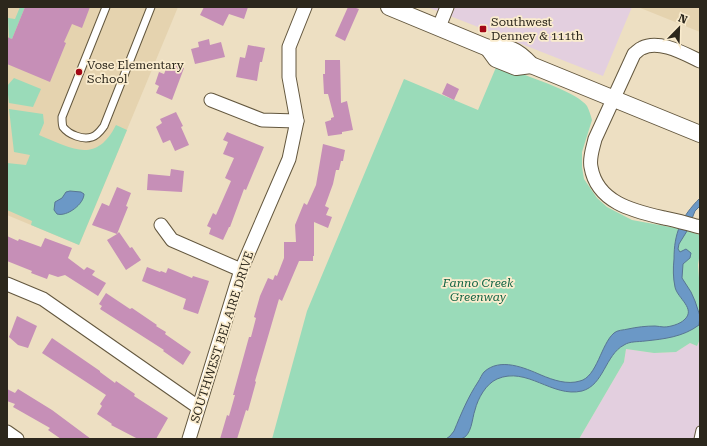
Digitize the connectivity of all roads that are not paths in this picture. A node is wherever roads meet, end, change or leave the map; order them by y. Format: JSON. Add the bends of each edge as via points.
{"nodes":[{"id":1,"x":106,"y":7,"type":"edge"},
{"id":2,"x":151,"y":7,"type":"edge"},
{"id":3,"x":305,"y":7,"type":"edge"},
{"id":4,"x":389,"y":7,"type":"edge"},
{"id":5,"x":447,"y":7,"type":"edge"},
{"id":6,"x":439,"y":27,"type":"junction"},
{"id":7,"x":700,"y":61,"type":"edge"},
{"id":8,"x":613,"y":99,"type":"junction"},
{"id":9,"x":211,"y":100,"type":"dead end"},
{"id":10,"x":297,"y":121,"type":"junction"},
{"id":11,"x":700,"y":134,"type":"edge"},
{"id":12,"x":160,"y":225,"type":"dead end"},
{"id":13,"x":700,"y":227,"type":"edge"},
{"id":14,"x":241,"y":270,"type":"junction"},
{"id":15,"x":7,"y":284,"type":"edge"},
{"id":16,"x":198,"y":407,"type":"junction"},
{"id":17,"x":700,"y":430,"type":"edge"},
{"id":18,"x":7,"y":432,"type":"edge"},
{"id":19,"x":17,"y":439,"type":"edge"},
{"id":20,"x":189,"y":439,"type":"edge"},
{"id":21,"x":698,"y":439,"type":"edge"}],
"edges":[{"from":1,"to":2,"type":"lane","via":[[62,117],[62,126],[68,132],[87,138],[99,133],[104,126]]},
{"from":3,"to":10,"type":"street","name":"SOUTHWEST BEL AIRE DRIVE","via":[[289,48],[290,78]]},
{"from":4,"to":6,"type":"street"},
{"from":5,"to":6,"type":"street"},
{"from":6,"to":8,"type":"street","via":[[488,48],[496,59],[516,67],[531,65]]},
{"from":7,"to":8,"type":"street","via":[[668,47],[654,45],[642,48],[634,54]]},
{"from":8,"to":11,"type":"street"},
{"from":8,"to":13,"type":"street","via":[[591,154],[594,178],[601,190],[624,207]]},
{"from":9,"to":10,"type":"street","via":[[262,120]]},
{"from":10,"to":14,"type":"street","name":"SOUTHWEST BEL AIRE DRIVE","via":[[289,159]]},
{"from":12,"to":14,"type":"street","via":[[172,240]]},
{"from":14,"to":16,"type":"street","name":"SOUTHWEST BEL AIRE DRIVE"},
{"from":15,"to":16,"type":"street","via":[[43,299]]},
{"from":16,"to":20,"type":"street","name":"SOUTHWEST BEL AIRE DRIVE"},
{"from":17,"to":21,"type":"lane"},
{"from":18,"to":19,"type":"street"}]}
